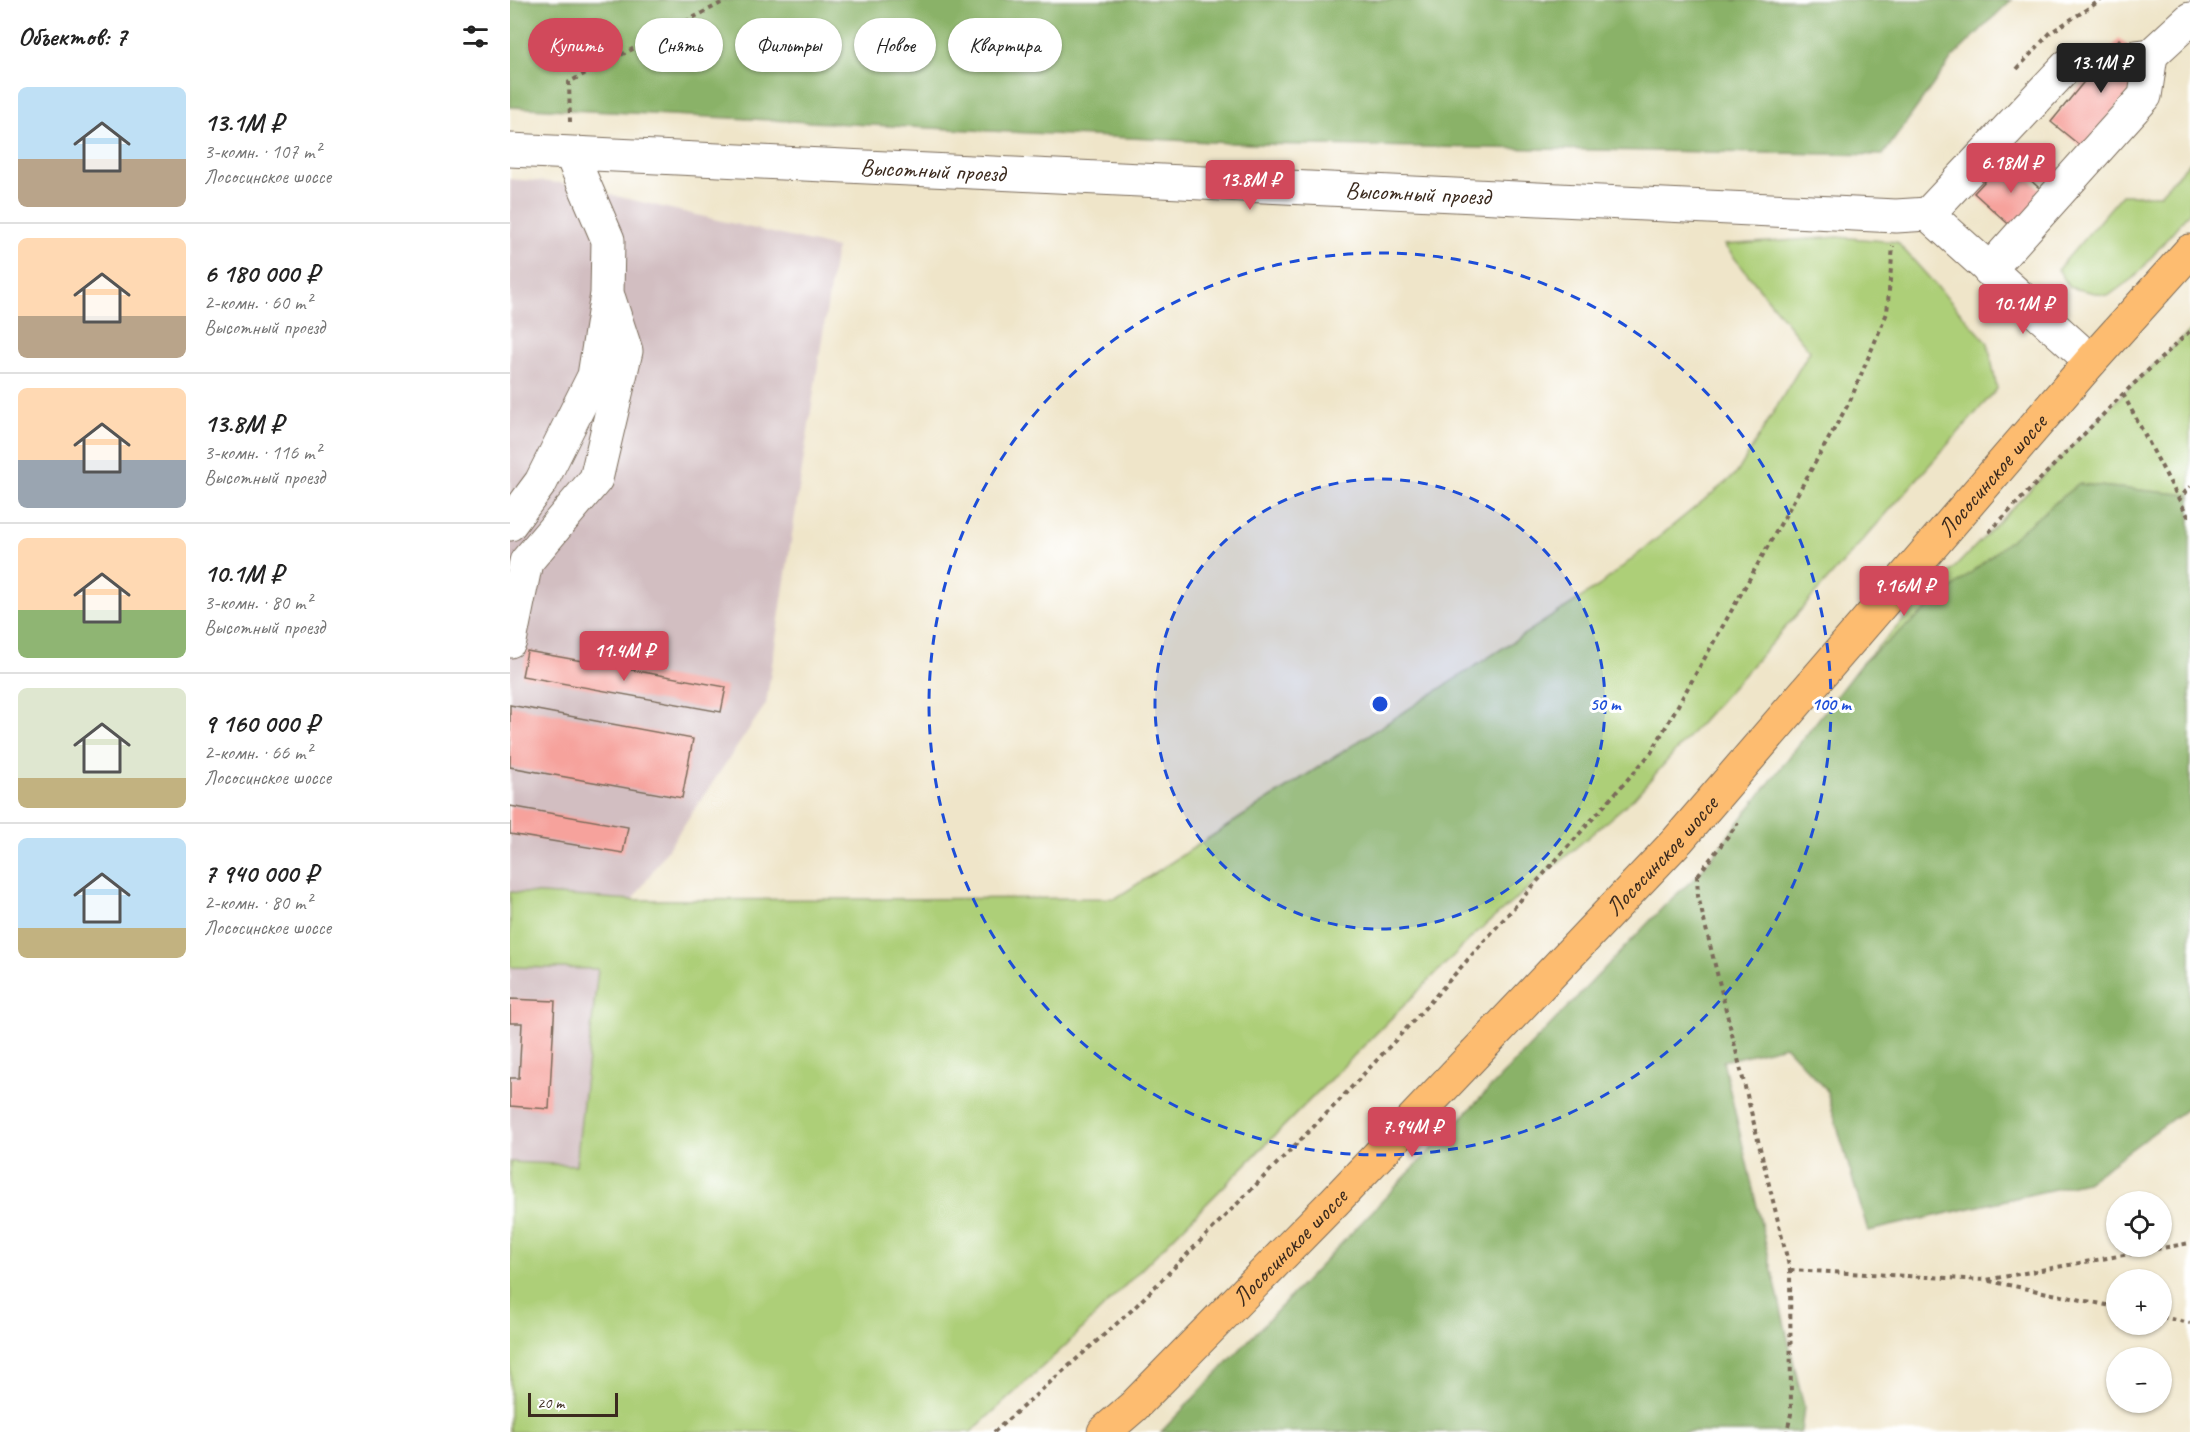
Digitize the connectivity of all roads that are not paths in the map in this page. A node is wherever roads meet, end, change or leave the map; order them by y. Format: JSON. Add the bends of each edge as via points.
{"nodes":[{"id":1,"x":2190,"y":19,"type":"edge"},
{"id":2,"x":2151,"y":55,"type":"junction"},
{"id":3,"x":510,"y":150,"type":"edge"},
{"id":4,"x":571,"y":154,"type":"junction"},
{"id":5,"x":1928,"y":214,"type":"junction"},
{"id":6,"x":2190,"y":251,"type":"edge"},
{"id":7,"x":1989,"y":270,"type":"junction"},
{"id":8,"x":607,"y":294,"type":"junction"},
{"id":9,"x":2091,"y":361,"type":"junction"},
{"id":10,"x":510,"y":525,"type":"edge"},
{"id":11,"x":510,"y":641,"type":"edge"},
{"id":12,"x":1104,"y":1432,"type":"edge"}],
"edges":[{"from":1,"to":2,"type":"street"},
{"from":2,"to":5,"type":"street","via":[[2067,66]]},
{"from":2,"to":7,"type":"street","via":[[2145,96]]},
{"from":3,"to":4,"type":"street","name":"Высотный проезд"},
{"from":4,"to":5,"type":"street","name":"Высотный проезд","via":[[1896,216]]},
{"from":4,"to":8,"type":"street","via":[[609,240]]},
{"from":5,"to":7,"type":"street"},
{"from":6,"to":9,"type":"main road","name":"Лососинское шоссе"},
{"from":7,"to":9,"type":"street"},
{"from":8,"to":10,"type":"street","via":[[594,376],[541,482]]},
{"from":8,"to":11,"type":"street","via":[[626,351],[596,479],[526,562]]},
{"from":9,"to":12,"type":"main road","name":"Лососинское шоссе","via":[[1678,840],[1335,1201]]}]}
